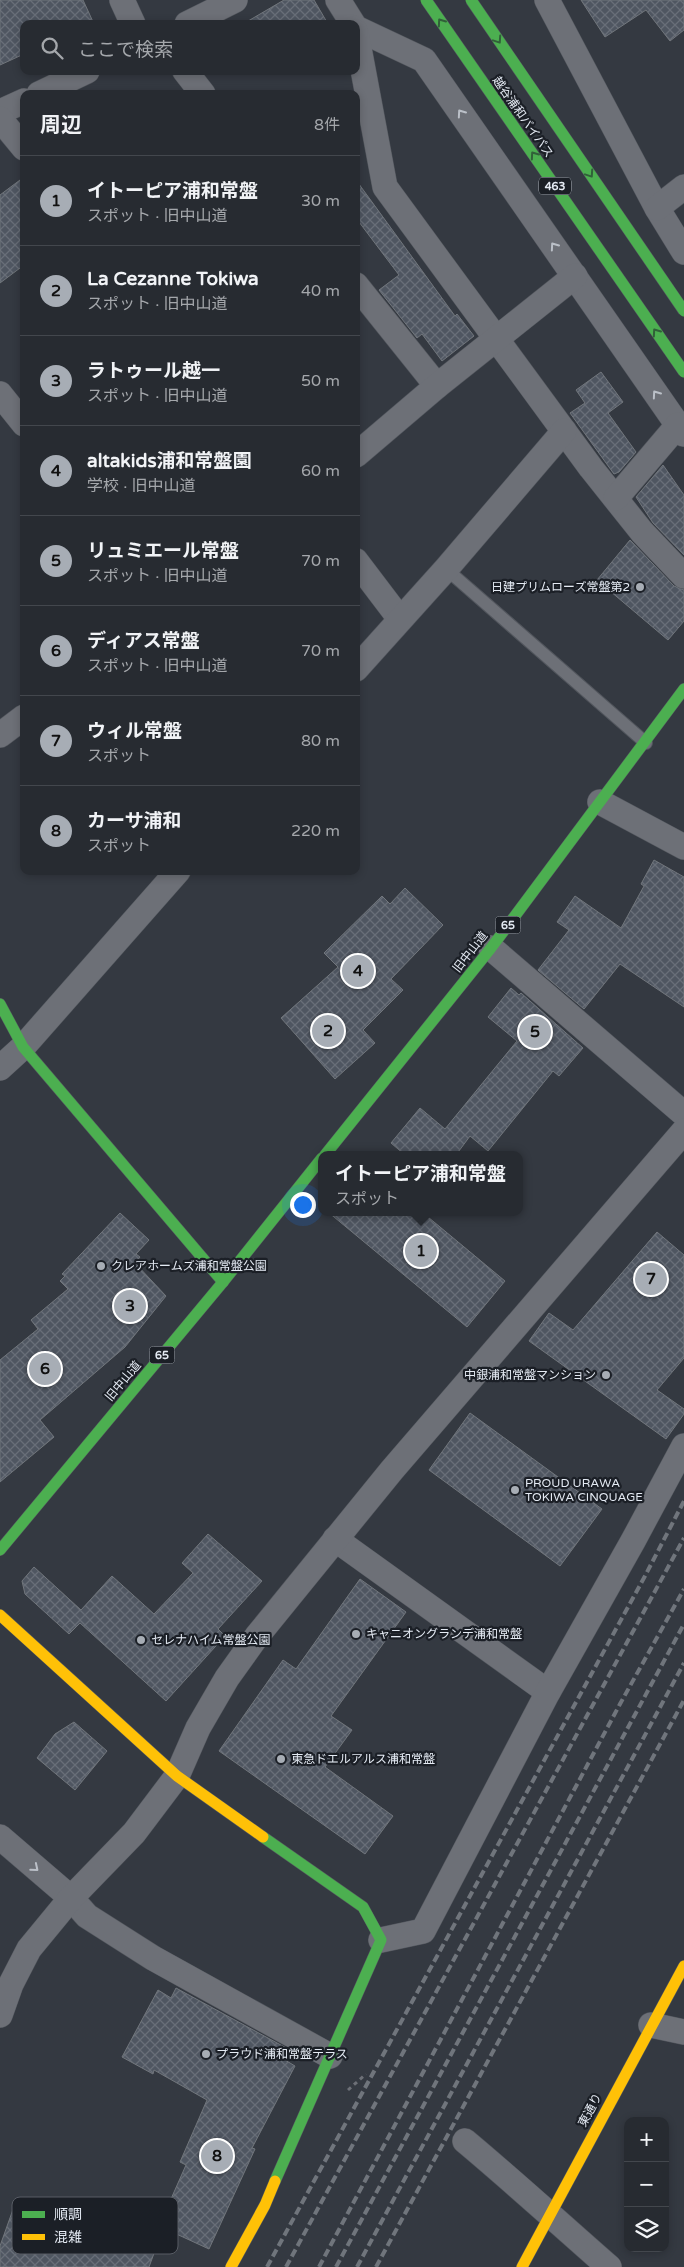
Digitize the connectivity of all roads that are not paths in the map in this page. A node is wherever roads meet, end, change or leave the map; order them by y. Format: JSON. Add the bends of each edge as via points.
{"nodes":[{"id":1,"x":122,"y":0,"type":"edge"},
{"id":2,"x":235,"y":0,"type":"edge"},
{"id":3,"x":338,"y":0,"type":"edge"},
{"id":4,"x":426,"y":0,"type":"edge"},
{"id":5,"x":470,"y":0,"type":"edge"},
{"id":6,"x":549,"y":1,"type":"edge"},
{"id":7,"x":131,"y":20,"type":"edge"},
{"id":8,"x":195,"y":20,"type":"edge"},
{"id":9,"x":350,"y":20,"type":"edge"},
{"id":10,"x":360,"y":30,"type":"edge"},
{"id":11,"x":360,"y":53,"type":"edge"},
{"id":12,"x":79,"y":75,"type":"edge"},
{"id":13,"x":188,"y":75,"type":"edge"},
{"id":14,"x":47,"y":90,"type":"edge"},
{"id":15,"x":200,"y":90,"type":"edge"},
{"id":16,"x":5,"y":109,"type":"edge"},
{"id":17,"x":20,"y":140,"type":"edge"},
{"id":18,"x":684,"y":187,"type":"edge"},
{"id":19,"x":658,"y":208,"type":"junction"},
{"id":20,"x":684,"y":252,"type":"edge"},
{"id":21,"x":575,"y":276,"type":"junction"},
{"id":22,"x":360,"y":290,"type":"edge"},
{"id":23,"x":684,"y":311,"type":"edge"},
{"id":24,"x":496,"y":339,"type":"junction"},
{"id":25,"x":684,"y":372,"type":"edge"},
{"id":26,"x":437,"y":386,"type":"junction"},
{"id":27,"x":0,"y":394,"type":"edge"},
{"id":28,"x":20,"y":419,"type":"edge"},
{"id":29,"x":681,"y":429,"type":"edge"},
{"id":30,"x":564,"y":431,"type":"junction"},
{"id":31,"x":360,"y":452,"type":"edge"},
{"id":32,"x":616,"y":498,"type":"junction"},
{"id":33,"x":360,"y":566,"type":"edge"},
{"id":34,"x":453,"y":575,"type":"dead end"},
{"id":35,"x":684,"y":576,"type":"edge"},
{"id":36,"x":400,"y":619,"type":"junction"},
{"id":37,"x":360,"y":664,"type":"edge"},
{"id":38,"x":684,"y":689,"type":"edge"},
{"id":39,"x":20,"y":720,"type":"edge"},
{"id":40,"x":0,"y":735,"type":"edge"},
{"id":41,"x":646,"y":742,"type":"junction"},
{"id":42,"x":600,"y":802,"type":"junction"},
{"id":43,"x":684,"y":847,"type":"edge"},
{"id":44,"x":174,"y":875,"type":"edge"},
{"id":45,"x":491,"y":948,"type":"junction"},
{"id":46,"x":0,"y":1004,"type":"edge"},
{"id":47,"x":23,"y":1047,"type":"junction"},
{"id":48,"x":0,"y":1068,"type":"edge"},
{"id":49,"x":684,"y":1114,"type":"edge"},
{"id":50,"x":684,"y":1131,"type":"edge"},
{"id":51,"x":328,"y":1151,"type":"edge"},
{"id":52,"x":318,"y":1163,"type":"edge"},
{"id":53,"x":223,"y":1282,"type":"junction"},
{"id":54,"x":684,"y":1446,"type":"edge"},
{"id":55,"x":335,"y":1539,"type":"junction"},
{"id":56,"x":0,"y":1550,"type":"edge"},
{"id":57,"x":0,"y":1615,"type":"edge"},
{"id":58,"x":548,"y":1692,"type":"junction"},
{"id":59,"x":177,"y":1776,"type":"junction"},
{"id":60,"x":0,"y":1837,"type":"edge"},
{"id":61,"x":71,"y":1898,"type":"junction"},
{"id":62,"x":381,"y":1940,"type":"junction"},
{"id":63,"x":684,"y":1966,"type":"edge"},
{"id":64,"x":0,"y":2016,"type":"edge"},
{"id":65,"x":651,"y":2025,"type":"junction"},
{"id":66,"x":684,"y":2032,"type":"edge"},
{"id":67,"x":330,"y":2056,"type":"junction"},
{"id":68,"x":465,"y":2141,"type":"dead end"},
{"id":69,"x":550,"y":2215,"type":"junction"},
{"id":70,"x":231,"y":2267,"type":"edge"},
{"id":71,"x":522,"y":2267,"type":"edge"},
{"id":72,"x":609,"y":2267,"type":"edge"}],
"edges":[{"from":1,"to":7,"type":"street"},
{"from":2,"to":8,"type":"street"},
{"from":3,"to":9,"type":"street"},
{"from":25,"to":4,"type":"main road","name":"越谷浦和バイパス","number":"463","one_way":true,"bridge":true},
{"from":5,"to":23,"type":"main road","name":"越谷浦和バイパス","number":"463","one_way":true,"bridge":true},
{"from":6,"to":19,"type":"street"},
{"from":21,"to":10,"type":"street","one_way":true,"via":[[424,60]]},
{"from":11,"to":24,"type":"street","via":[[385,187]]},
{"from":12,"to":14,"type":"street"},
{"from":13,"to":15,"type":"street"},
{"from":16,"to":17,"type":"street"},
{"from":18,"to":19,"type":"street"},
{"from":19,"to":20,"type":"street"},
{"from":21,"to":24,"type":"street"},
{"from":29,"to":21,"type":"street","one_way":true},
{"from":22,"to":26,"type":"street"},
{"from":24,"to":26,"type":"street"},
{"from":24,"to":30,"type":"street"},
{"from":26,"to":31,"type":"street"},
{"from":27,"to":28,"type":"street"},
{"from":29,"to":32,"type":"street"},
{"from":30,"to":32,"type":"street"},
{"from":30,"to":36,"type":"street"},
{"from":32,"to":35,"type":"street","via":[[642,532]]},
{"from":33,"to":36,"type":"street"},
{"from":34,"to":41,"type":"lane"},
{"from":36,"to":37,"type":"street"},
{"from":38,"to":41,"type":"main road","name":"旧中山道","number":"65"},
{"from":39,"to":40,"type":"street"},
{"from":41,"to":42,"type":"main road","name":"旧中山道","number":"65"},
{"from":42,"to":43,"type":"street"},
{"from":42,"to":45,"type":"main road","name":"旧中山道","number":"65"},
{"from":44,"to":47,"type":"street"},
{"from":45,"to":49,"type":"street"},
{"from":45,"to":51,"type":"main road","name":"旧中山道","number":"65"},
{"from":46,"to":47,"type":"main road"},
{"from":47,"to":48,"type":"street"},
{"from":47,"to":53,"type":"main road"},
{"from":50,"to":55,"type":"street"},
{"from":52,"to":53,"type":"main road","name":"旧中山道","number":"65"},
{"from":53,"to":56,"type":"main road","name":"旧中山道","number":"65"},
{"from":54,"to":58,"type":"street"},
{"from":55,"to":58,"type":"street"},
{"from":55,"to":59,"type":"street","via":[[227,1678],[198,1728]]},
{"from":57,"to":59,"type":"main road"},
{"from":58,"to":62,"type":"street","via":[[423,1931]]},
{"from":59,"to":61,"type":"street","via":[[134,1834]]},
{"from":59,"to":62,"type":"main road","via":[[363,1907]]},
{"from":60,"to":61,"type":"street","one_way":true},
{"from":61,"to":64,"type":"street","via":[[29,1949],[11,1984]]},
{"from":61,"to":67,"type":"street","via":[[87,1916],[153,1958]]},
{"from":62,"to":67,"type":"main road"},
{"from":63,"to":65,"type":"main road","name":"東通り"},
{"from":65,"to":66,"type":"street"},
{"from":65,"to":69,"type":"main road","name":"東通り"},
{"from":67,"to":70,"type":"main road","via":[[265,2206]]},
{"from":68,"to":69,"type":"street"},
{"from":69,"to":71,"type":"main road","name":"東通り"},
{"from":69,"to":72,"type":"street"}]}
